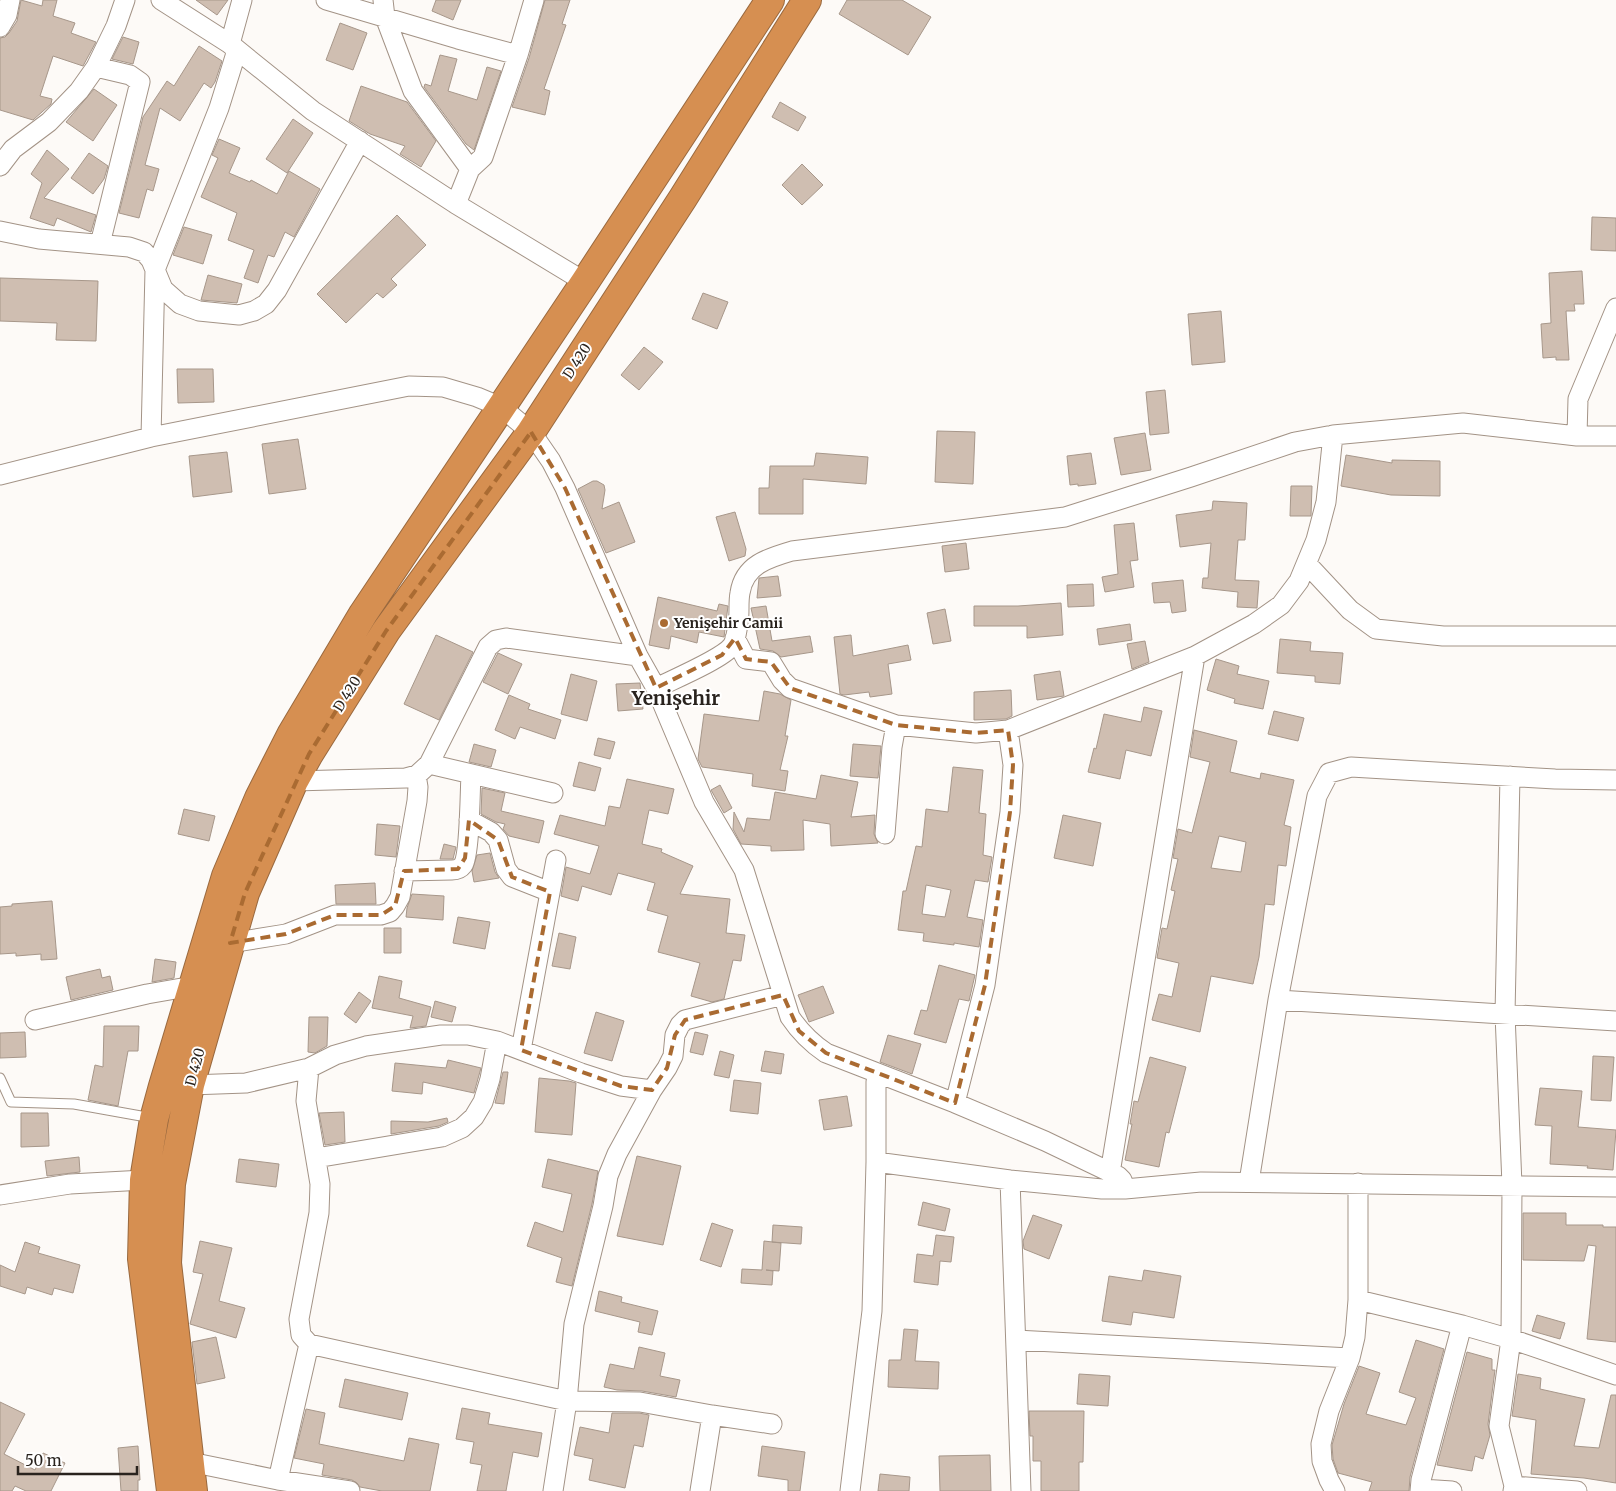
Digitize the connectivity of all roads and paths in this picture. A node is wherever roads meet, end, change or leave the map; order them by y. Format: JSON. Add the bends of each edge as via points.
{"nodes":[{"id":1,"x":10,"y":0,"type":"edge"},
{"id":2,"x":125,"y":0,"type":"edge"},
{"id":3,"x":161,"y":0,"type":"edge"},
{"id":4,"x":242,"y":0,"type":"edge"},
{"id":5,"x":326,"y":0,"type":"edge"},
{"id":6,"x":534,"y":0,"type":"edge"},
{"id":7,"x":770,"y":0,"type":"edge"},
{"id":8,"x":807,"y":0,"type":"edge"},
{"id":9,"x":384,"y":9,"type":"edge"},
{"id":10,"x":0,"y":27,"type":"edge"},
{"id":11,"x":233,"y":47,"type":"junction"},
{"id":12,"x":518,"y":54,"type":"junction"},
{"id":13,"x":96,"y":67,"type":"junction"},
{"id":14,"x":360,"y":141,"type":"junction"},
{"id":15,"x":0,"y":166,"type":"edge"},
{"id":16,"x":470,"y":169,"type":"junction"},
{"id":17,"x":456,"y":204,"type":"junction"},
{"id":18,"x":0,"y":231,"type":"edge"},
{"id":19,"x":100,"y":244,"type":"junction"},
{"id":20,"x":155,"y":270,"type":"junction"},
{"id":21,"x":585,"y":282,"type":"junction"},
{"id":22,"x":1616,"y":308,"type":"edge"},
{"id":23,"x":501,"y":407,"type":"junction"},
{"id":24,"x":531,"y":432,"type":"junction"},
{"id":25,"x":1333,"y":435,"type":"junction"},
{"id":26,"x":1576,"y":436,"type":"junction"},
{"id":27,"x":1616,"y":436,"type":"edge"},
{"id":28,"x":151,"y":437,"type":"junction"},
{"id":29,"x":0,"y":475,"type":"edge"},
{"id":30,"x":1307,"y":564,"type":"junction"},
{"id":31,"x":1616,"y":636,"type":"edge"},
{"id":32,"x":735,"y":638,"type":"junction"},
{"id":33,"x":638,"y":656,"type":"junction"},
{"id":34,"x":1194,"y":656,"type":"junction"},
{"id":35,"x":656,"y":688,"type":"junction"},
{"id":36,"x":896,"y":725,"type":"junction"},
{"id":37,"x":1008,"y":730,"type":"junction"},
{"id":38,"x":423,"y":769,"type":"junction"},
{"id":39,"x":471,"y":774,"type":"junction"},
{"id":40,"x":1510,"y":776,"type":"junction"},
{"id":41,"x":1616,"y":780,"type":"edge"},
{"id":42,"x":294,"y":781,"type":"junction"},
{"id":43,"x":553,"y":793,"type":"dead end"},
{"id":44,"x":469,"y":820,"type":"junction"},
{"id":45,"x":885,"y":834,"type":"dead end"},
{"id":46,"x":556,"y":860,"type":"dead end"},
{"id":47,"x":404,"y":871,"type":"junction"},
{"id":48,"x":550,"y":892,"type":"junction"},
{"id":49,"x":230,"y":943,"type":"junction"},
{"id":50,"x":193,"y":986,"type":"junction"},
{"id":51,"x":783,"y":995,"type":"junction"},
{"id":52,"x":1278,"y":1000,"type":"junction"},
{"id":53,"x":1505,"y":1014,"type":"junction"},
{"id":54,"x":35,"y":1020,"type":"dead end"},
{"id":55,"x":1616,"y":1021,"type":"edge"},
{"id":56,"x":497,"y":1041,"type":"junction"},
{"id":57,"x":521,"y":1050,"type":"junction"},
{"id":58,"x":310,"y":1068,"type":"junction"},
{"id":59,"x":878,"y":1074,"type":"junction"},
{"id":60,"x":0,"y":1078,"type":"edge"},
{"id":61,"x":190,"y":1085,"type":"junction"},
{"id":62,"x":652,"y":1090,"type":"junction"},
{"id":63,"x":955,"y":1102,"type":"junction"},
{"id":64,"x":154,"y":1119,"type":"junction"},
{"id":65,"x":316,"y":1158,"type":"junction"},
{"id":66,"x":876,"y":1162,"type":"junction"},
{"id":67,"x":1110,"y":1173,"type":"junction"},
{"id":68,"x":144,"y":1180,"type":"junction"},
{"id":69,"x":1010,"y":1180,"type":"junction"},
{"id":70,"x":1249,"y":1182,"type":"junction"},
{"id":71,"x":1358,"y":1183,"type":"junction"},
{"id":72,"x":1512,"y":1185,"type":"junction"},
{"id":73,"x":1616,"y":1187,"type":"edge"},
{"id":74,"x":1125,"y":1189,"type":"junction"},
{"id":75,"x":0,"y":1195,"type":"edge"},
{"id":76,"x":1358,"y":1300,"type":"junction"},
{"id":77,"x":1462,"y":1325,"type":"junction"},
{"id":78,"x":1511,"y":1339,"type":"junction"},
{"id":79,"x":1016,"y":1340,"type":"junction"},
{"id":80,"x":309,"y":1344,"type":"junction"},
{"id":81,"x":1350,"y":1358,"type":"junction"},
{"id":82,"x":1616,"y":1375,"type":"edge"},
{"id":83,"x":567,"y":1401,"type":"junction"},
{"id":84,"x":712,"y":1415,"type":"junction"},
{"id":85,"x":772,"y":1424,"type":"dead end"},
{"id":86,"x":190,"y":1462,"type":"junction"},
{"id":87,"x":278,"y":1480,"type":"junction"},
{"id":88,"x":1513,"y":1488,"type":"edge"},
{"id":89,"x":1420,"y":1490,"type":"edge"},
{"id":90,"x":172,"y":1491,"type":"edge"},
{"id":91,"x":193,"y":1491,"type":"edge"},
{"id":92,"x":350,"y":1491,"type":"edge"},
{"id":93,"x":553,"y":1491,"type":"edge"},
{"id":94,"x":700,"y":1491,"type":"edge"},
{"id":95,"x":850,"y":1491,"type":"edge"},
{"id":96,"x":1021,"y":1491,"type":"edge"},
{"id":97,"x":1335,"y":1491,"type":"edge"},
{"id":98,"x":1452,"y":1491,"type":"edge"},
{"id":99,"x":1577,"y":1491,"type":"edge"}],
"edges":[{"from":1,"to":10,"type":"street"},
{"from":2,"to":13,"type":"street"},
{"from":3,"to":11,"type":"street"},
{"from":4,"to":11,"type":"street"},
{"from":5,"to":9,"type":"street"},
{"from":6,"to":12,"type":"street"},
{"from":7,"to":21,"type":"highway"},
{"from":8,"to":24,"type":"highway","name":"D 420"},
{"from":9,"to":12,"type":"street"},
{"from":9,"to":16,"type":"street","via":[[413,91]]},
{"from":11,"to":14,"type":"street","via":[[313,111]]},
{"from":11,"to":20,"type":"street","via":[[219,108]]},
{"from":12,"to":16,"type":"street","via":[[483,157]]},
{"from":13,"to":15,"type":"street","via":[[79,91],[49,122],[13,149]]},
{"from":13,"to":19,"type":"street","via":[[130,75],[140,82]]},
{"from":14,"to":17,"type":"street"},
{"from":14,"to":20,"type":"street","via":[[277,290],[266,304],[239,315],[199,311],[180,304],[163,290]]},
{"from":16,"to":17,"type":"street"},
{"from":17,"to":21,"type":"street"},
{"from":18,"to":19,"type":"street","via":[[39,239]]},
{"from":19,"to":20,"type":"street","via":[[144,252],[152,260]]},
{"from":20,"to":28,"type":"street"},
{"from":21,"to":23,"type":"highway"},
{"from":22,"to":26,"type":"street","via":[[1578,399]]},
{"from":23,"to":24,"type":"street"},
{"from":23,"to":28,"type":"street","via":[[443,387],[409,386]]},
{"from":23,"to":50,"type":"highway","via":[[363,614],[291,735],[259,798],[226,876]]},
{"from":24,"to":33,"type":"street","via":[[565,488]]},
{"from":24,"to":42,"type":"highway","name":"D 420","via":[[386,631]]},
{"from":25,"to":26,"type":"street","via":[[1463,422]]},
{"from":25,"to":30,"type":"street","via":[[1326,502]]},
{"from":25,"to":32,"type":"street","via":[[1295,442],[1065,517],[792,550],[767,558],[745,577]]},
{"from":26,"to":27,"type":"street"},
{"from":28,"to":29,"type":"street"},
{"from":30,"to":31,"type":"street","via":[[1350,610],[1376,629],[1443,636]]},
{"from":30,"to":34,"type":"street","via":[[1299,581],[1280,605],[1254,624]]},
{"from":32,"to":35,"type":"street","via":[[733,645],[722,655]]},
{"from":32,"to":36,"type":"street","via":[[746,659],[771,662],[790,688]]},
{"from":33,"to":35,"type":"street"},
{"from":33,"to":38,"type":"street","via":[[506,638],[496,640],[488,647]]},
{"from":34,"to":37,"type":"street"},
{"from":34,"to":67,"type":"street"},
{"from":35,"to":51,"type":"street","via":[[704,802],[744,870]]},
{"from":36,"to":37,"type":"street","via":[[976,733]]},
{"from":36,"to":45,"type":"street"},
{"from":37,"to":63,"type":"street","via":[[1013,765],[1010,812],[985,985]]},
{"from":38,"to":39,"type":"street"},
{"from":38,"to":42,"type":"street","via":[[406,778]]},
{"from":38,"to":47,"type":"street"},
{"from":39,"to":43,"type":"street"},
{"from":39,"to":44,"type":"street"},
{"from":40,"to":41,"type":"street"},
{"from":40,"to":52,"type":"street","via":[[1351,767],[1329,773],[1317,796]]},
{"from":40,"to":53,"type":"street"},
{"from":42,"to":49,"type":"highway","name":"D 420","via":[[245,893]]},
{"from":44,"to":47,"type":"street","via":[[462,866],[458,869]]},
{"from":44,"to":48,"type":"street","via":[[491,832],[498,840],[506,869],[512,877]]},
{"from":46,"to":48,"type":"street"},
{"from":47,"to":49,"type":"street","via":[[400,897],[390,912],[334,915],[286,934]]},
{"from":48,"to":57,"type":"street"},
{"from":49,"to":61,"type":"highway","name":"D 420"},
{"from":50,"to":54,"type":"street"},
{"from":50,"to":64,"type":"highway"},
{"from":51,"to":59,"type":"street","via":[[790,1017],[813,1045]]},
{"from":51,"to":62,"type":"street","via":[[685,1020],[676,1034],[673,1056]]},
{"from":52,"to":53,"type":"street"},
{"from":52,"to":70,"type":"street"},
{"from":53,"to":55,"type":"street"},
{"from":53,"to":72,"type":"street"},
{"from":56,"to":57,"type":"street"},
{"from":56,"to":58,"type":"street","via":[[442,1034],[366,1046],[335,1055]]},
{"from":56,"to":65,"type":"street","via":[[483,1102],[462,1128],[442,1136]]},
{"from":57,"to":62,"type":"street","via":[[621,1086]]},
{"from":58,"to":61,"type":"street","via":[[246,1083]]},
{"from":58,"to":65,"type":"street","via":[[306,1101]]},
{"from":59,"to":63,"type":"street"},
{"from":59,"to":66,"type":"street","via":[[875,1092]]},
{"from":60,"to":64,"type":"lane","via":[[11,1102],[74,1104]]},
{"from":61,"to":86,"type":"highway","name":"D 420","via":[[171,1184],[167,1263]]},
{"from":62,"to":83,"type":"street","via":[[616,1154],[608,1176],[574,1324]]},
{"from":63,"to":67,"type":"street"},
{"from":64,"to":68,"type":"highway"},
{"from":65,"to":80,"type":"street","via":[[320,1184],[319,1213],[299,1319],[301,1335]]},
{"from":66,"to":69,"type":"street"},
{"from":66,"to":95,"type":"street","via":[[872,1311]]},
{"from":67,"to":74,"type":"street","via":[[1122,1180]]},
{"from":68,"to":75,"type":"street","via":[[70,1184]]},
{"from":68,"to":90,"type":"highway","via":[[142,1259]]},
{"from":69,"to":74,"type":"street"},
{"from":69,"to":79,"type":"street"},
{"from":70,"to":71,"type":"street"},
{"from":70,"to":74,"type":"street","via":[[1201,1182]]},
{"from":71,"to":72,"type":"street"},
{"from":71,"to":76,"type":"street"},
{"from":72,"to":73,"type":"street"},
{"from":72,"to":78,"type":"street"},
{"from":76,"to":77,"type":"street"},
{"from":76,"to":81,"type":"street"},
{"from":77,"to":78,"type":"street"},
{"from":77,"to":89,"type":"street"},
{"from":78,"to":82,"type":"street"},
{"from":78,"to":88,"type":"street","via":[[1500,1426]]},
{"from":79,"to":81,"type":"street"},
{"from":79,"to":96,"type":"street"},
{"from":80,"to":83,"type":"street"},
{"from":80,"to":87,"type":"street"},
{"from":81,"to":97,"type":"street","via":[[1321,1444],[1322,1461]]},
{"from":83,"to":84,"type":"street","via":[[640,1402]]},
{"from":83,"to":93,"type":"street"},
{"from":84,"to":85,"type":"street"},
{"from":84,"to":94,"type":"street"},
{"from":86,"to":87,"type":"street"},
{"from":86,"to":91,"type":"highway","name":"D 420"},
{"from":87,"to":92,"type":"street"},
{"from":88,"to":99,"type":"street"},
{"from":89,"to":98,"type":"street"}]}
